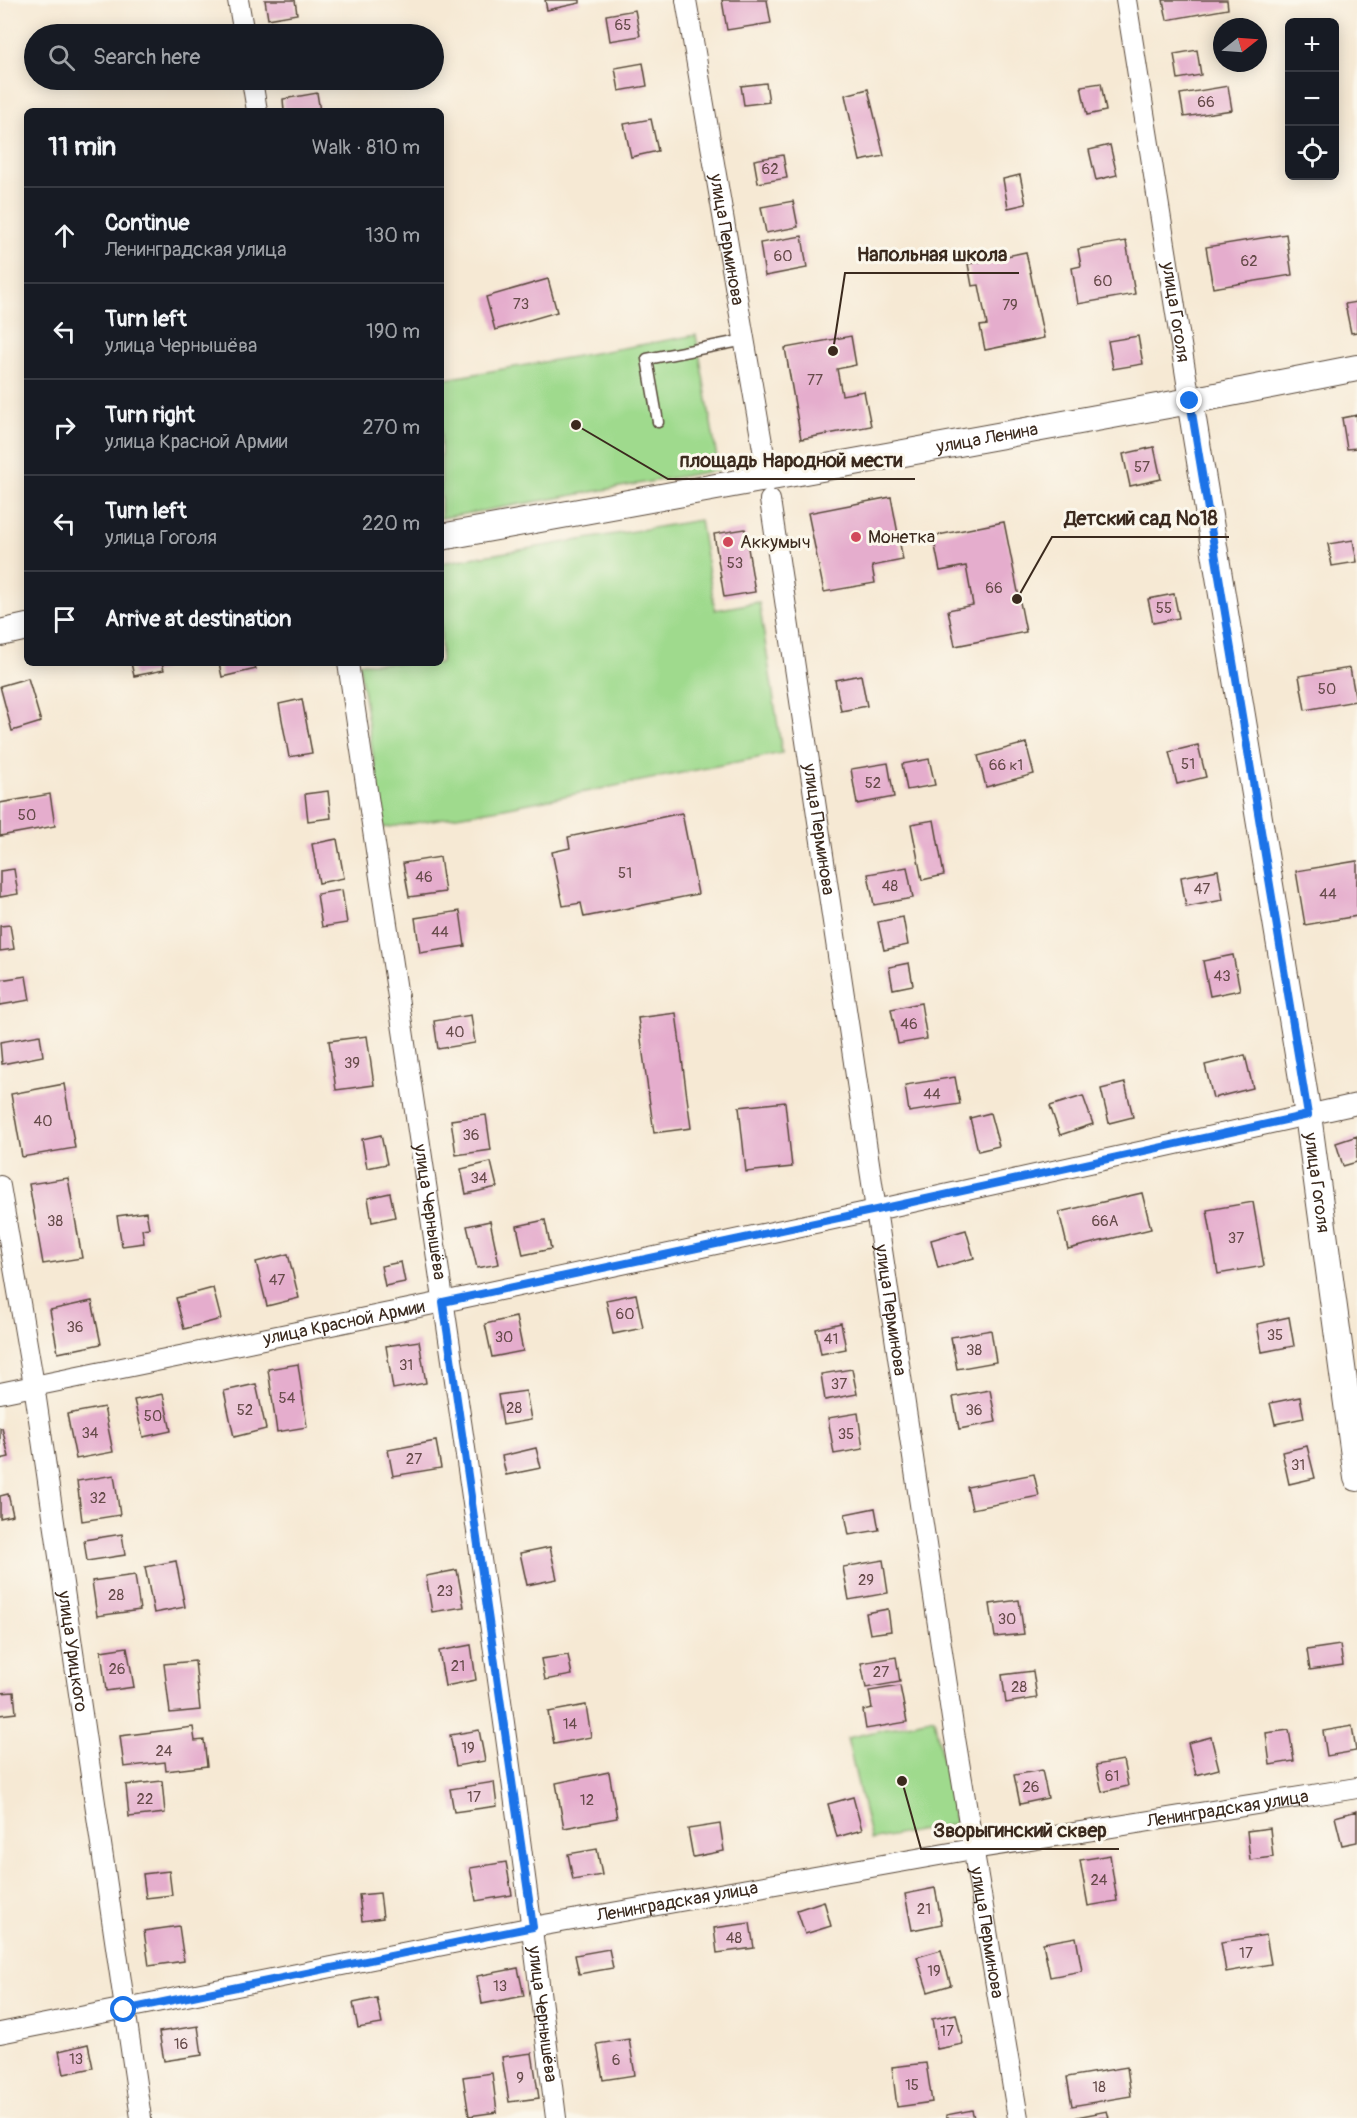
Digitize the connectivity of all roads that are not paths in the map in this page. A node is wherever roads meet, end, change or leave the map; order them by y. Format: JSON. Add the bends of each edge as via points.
{"nodes":[{"id":1,"x":238,"y":0,"type":"edge"},
{"id":2,"x":686,"y":0,"type":"edge"},
{"id":3,"x":1126,"y":0,"type":"edge"},
{"id":4,"x":242,"y":24,"type":"edge"},
{"id":5,"x":254,"y":90,"type":"edge"},
{"id":6,"x":257,"y":108,"type":"edge"},
{"id":7,"x":745,"y":340,"type":"junction"},
{"id":8,"x":1357,"y":368,"type":"edge"},
{"id":9,"x":1190,"y":401,"type":"junction"},
{"id":10,"x":658,"y":422,"type":"dead end"},
{"id":11,"x":769,"y":489,"type":"junction"},
{"id":12,"x":444,"y":537,"type":"edge"},
{"id":13,"x":24,"y":628,"type":"edge"},
{"id":14,"x":0,"y":633,"type":"edge"},
{"id":15,"x":348,"y":666,"type":"edge"},
{"id":16,"x":1357,"y":1104,"type":"edge"},
{"id":17,"x":1308,"y":1115,"type":"junction"},
{"id":18,"x":0,"y":1186,"type":"edge"},
{"id":19,"x":876,"y":1210,"type":"junction"},
{"id":20,"x":443,"y":1302,"type":"junction"},
{"id":21,"x":34,"y":1385,"type":"junction"},
{"id":22,"x":0,"y":1393,"type":"edge"},
{"id":23,"x":1357,"y":1478,"type":"edge"},
{"id":24,"x":1357,"y":1788,"type":"edge"},
{"id":25,"x":973,"y":1849,"type":"junction"},
{"id":26,"x":533,"y":1927,"type":"junction"},
{"id":27,"x":124,"y":2010,"type":"junction"},
{"id":28,"x":0,"y":2033,"type":"edge"},
{"id":29,"x":141,"y":2118,"type":"edge"},
{"id":30,"x":556,"y":2118,"type":"edge"},
{"id":31,"x":1018,"y":2118,"type":"edge"}],
"edges":[{"from":1,"to":4,"type":"street"},
{"from":2,"to":7,"type":"street","name":"улица Перминова"},
{"from":3,"to":9,"type":"street","name":"улица Гоголя"},
{"from":5,"to":6,"type":"street"},
{"from":7,"to":10,"type":"lane","via":[[647,359]]},
{"from":7,"to":11,"type":"street","name":"улица Перминова"},
{"from":8,"to":9,"type":"street","name":"улица Ленина"},
{"from":9,"to":11,"type":"street","name":"улица Ленина"},
{"from":9,"to":17,"type":"street","name":"улица Гоголя"},
{"from":11,"to":12,"type":"street","name":"улица Ленина"},
{"from":11,"to":19,"type":"street","name":"улица Перминова"},
{"from":13,"to":14,"type":"street"},
{"from":15,"to":20,"type":"street","name":"улица Чернышёва"},
{"from":16,"to":17,"type":"street","name":"улица Красной Армии"},
{"from":17,"to":19,"type":"street","name":"улица Красной Армии"},
{"from":17,"to":23,"type":"street","name":"улица Гоголя"},
{"from":18,"to":21,"type":"street","name":"улица Урицкого"},
{"from":19,"to":20,"type":"street","name":"улица Красной Армии"},
{"from":19,"to":25,"type":"street","name":"улица Перминова"},
{"from":20,"to":21,"type":"street","name":"улица Красной Армии"},
{"from":20,"to":26,"type":"street","name":"улица Чернышёва"},
{"from":21,"to":22,"type":"street","name":"улица Красной Армии"},
{"from":21,"to":27,"type":"street","name":"улица Урицкого"},
{"from":24,"to":25,"type":"street","name":"Ленинградская улица"},
{"from":25,"to":26,"type":"street","name":"Ленинградская улица"},
{"from":25,"to":31,"type":"street","name":"улица Перминова"},
{"from":26,"to":27,"type":"street","name":"Ленинградская улица"},
{"from":26,"to":30,"type":"street","name":"улица Чернышёва"},
{"from":27,"to":28,"type":"street","name":"Ленинградская улица"},
{"from":27,"to":29,"type":"street","name":"улица Урицкого"}]}
